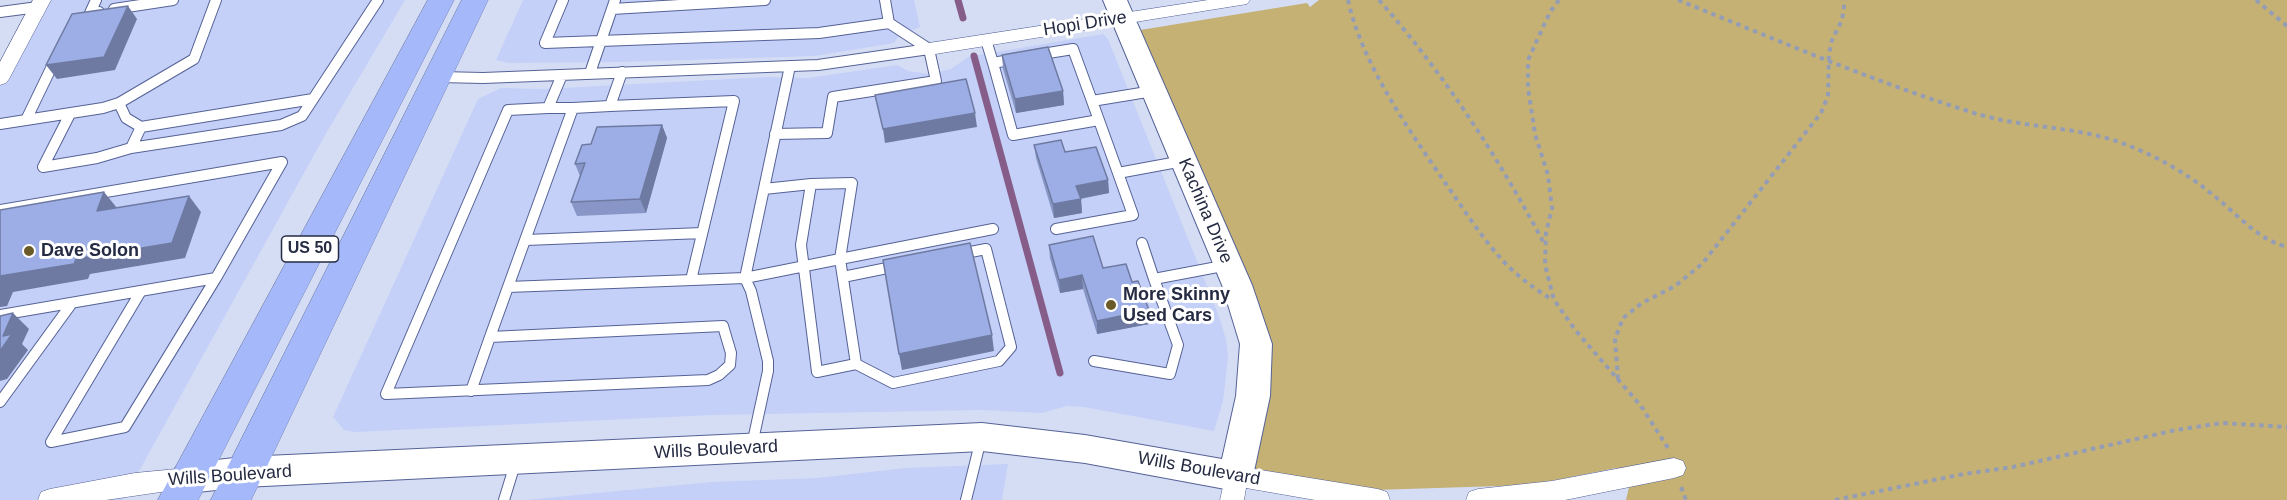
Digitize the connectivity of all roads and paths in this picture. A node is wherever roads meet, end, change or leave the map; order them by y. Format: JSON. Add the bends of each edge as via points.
{"nodes":[{"id":1,"x":96,"y":0,"type":"edge"},
{"id":2,"x":173,"y":0,"type":"edge"},
{"id":3,"x":216,"y":0,"type":"edge"},
{"id":4,"x":378,"y":0,"type":"edge"},
{"id":5,"x":441,"y":0,"type":"edge"},
{"id":6,"x":475,"y":0,"type":"edge"},
{"id":7,"x":563,"y":0,"type":"edge"},
{"id":8,"x":765,"y":0,"type":"edge"},
{"id":9,"x":885,"y":0,"type":"edge"},
{"id":10,"x":1241,"y":0,"type":"edge"},
{"id":11,"x":1348,"y":0,"type":"edge"},
{"id":12,"x":1379,"y":0,"type":"edge"},
{"id":13,"x":1559,"y":0,"type":"edge"},
{"id":14,"x":1678,"y":0,"type":"edge"},
{"id":15,"x":1845,"y":0,"type":"edge"},
{"id":16,"x":2256,"y":0,"type":"edge"},
{"id":17,"x":40,"y":4,"type":"edge"},
{"id":18,"x":613,"y":4,"type":"edge"},
{"id":19,"x":1119,"y":9,"type":"edge"},
{"id":20,"x":0,"y":12,"type":"edge"},
{"id":21,"x":889,"y":23,"type":"junction"},
{"id":22,"x":2287,"y":26,"type":"edge"},
{"id":23,"x":986,"y":40,"type":"junction"},
{"id":24,"x":601,"y":41,"type":"junction"},
{"id":25,"x":63,"y":45,"type":"edge"},
{"id":26,"x":929,"y":49,"type":"junction"},
{"id":27,"x":1828,"y":60,"type":"junction"},
{"id":28,"x":5,"y":62,"type":"edge"},
{"id":29,"x":993,"y":63,"type":"junction"},
{"id":30,"x":790,"y":66,"type":"junction"},
{"id":31,"x":622,"y":72,"type":"junction"},
{"id":32,"x":590,"y":73,"type":"junction"},
{"id":33,"x":562,"y":75,"type":"junction"},
{"id":34,"x":437,"y":77,"type":"junction"},
{"id":35,"x":0,"y":79,"type":"edge"},
{"id":36,"x":1154,"y":91,"type":"junction"},
{"id":37,"x":313,"y":99,"type":"junction"},
{"id":38,"x":1092,"y":102,"type":"junction"},
{"id":39,"x":119,"y":103,"type":"junction"},
{"id":40,"x":610,"y":106,"type":"junction"},
{"id":41,"x":548,"y":108,"type":"junction"},
{"id":42,"x":573,"y":108,"type":"junction"},
{"id":43,"x":70,"y":114,"type":"junction"},
{"id":44,"x":26,"y":120,"type":"junction"},
{"id":45,"x":1099,"y":120,"type":"junction"},
{"id":46,"x":0,"y":124,"type":"edge"},
{"id":47,"x":141,"y":127,"type":"junction"},
{"id":48,"x":775,"y":134,"type":"junction"},
{"id":49,"x":131,"y":148,"type":"junction"},
{"id":50,"x":1183,"y":161,"type":"junction"},
{"id":51,"x":1118,"y":173,"type":"junction"},
{"id":52,"x":811,"y":184,"type":"junction"},
{"id":53,"x":764,"y":189,"type":"junction"},
{"id":54,"x":0,"y":210,"type":"edge"},
{"id":55,"x":993,"y":229,"type":"dead end"},
{"id":56,"x":1056,"y":229,"type":"dead end"},
{"id":57,"x":702,"y":233,"type":"junction"},
{"id":58,"x":526,"y":240,"type":"junction"},
{"id":59,"x":1142,"y":243,"type":"dead end"},
{"id":60,"x":1546,"y":246,"type":"junction"},
{"id":61,"x":2287,"y":247,"type":"edge"},
{"id":62,"x":953,"y":255,"type":"edge"},
{"id":63,"x":840,"y":259,"type":"junction"},
{"id":64,"x":909,"y":264,"type":"edge"},
{"id":65,"x":1228,"y":265,"type":"junction"},
{"id":66,"x":803,"y":266,"type":"junction"},
{"id":67,"x":843,"y":277,"type":"junction"},
{"id":68,"x":216,"y":278,"type":"junction"},
{"id":69,"x":745,"y":278,"type":"junction"},
{"id":70,"x":1154,"y":279,"type":"junction"},
{"id":71,"x":691,"y":280,"type":"junction"},
{"id":72,"x":508,"y":287,"type":"junction"},
{"id":73,"x":141,"y":291,"type":"junction"},
{"id":74,"x":1554,"y":300,"type":"junction"},
{"id":75,"x":72,"y":303,"type":"junction"},
{"id":76,"x":0,"y":315,"type":"edge"},
{"id":77,"x":490,"y":337,"type":"junction"},
{"id":78,"x":1094,"y":361,"type":"dead end"},
{"id":79,"x":856,"y":363,"type":"junction"},
{"id":80,"x":1618,"y":380,"type":"junction"},
{"id":81,"x":471,"y":391,"type":"junction"},
{"id":82,"x":2,"y":397,"type":"edge"},
{"id":83,"x":2287,"y":427,"type":"edge"},
{"id":84,"x":982,"y":437,"type":"junction"},
{"id":85,"x":752,"y":448,"type":"junction"},
{"id":86,"x":516,"y":460,"type":"junction"},
{"id":87,"x":1674,"y":468,"type":"junction"},
{"id":88,"x":238,"y":486,"type":"edge"},
{"id":89,"x":1234,"y":488,"type":"edge"},
{"id":90,"x":183,"y":489,"type":"edge"},
{"id":91,"x":1554,"y":496,"type":"edge"},
{"id":92,"x":50,"y":500,"type":"edge"},
{"id":93,"x":504,"y":500,"type":"edge"},
{"id":94,"x":966,"y":500,"type":"edge"},
{"id":95,"x":1378,"y":500,"type":"edge"},
{"id":96,"x":1478,"y":500,"type":"edge"},
{"id":97,"x":1686,"y":500,"type":"edge"},
{"id":98,"x":1835,"y":500,"type":"edge"}],
"edges":[{"from":1,"to":2,"type":"lane","via":[[86,16]]},
{"from":3,"to":39,"type":"lane","via":[[194,59]]},
{"from":4,"to":37,"type":"lane"},
{"from":5,"to":90,"type":"highway","number":"US 50"},
{"from":6,"to":34,"type":"highway","number":"US 50"},
{"from":7,"to":24,"type":"lane","via":[[545,43]]},
{"from":8,"to":18,"type":"lane"},
{"from":9,"to":21,"type":"lane"},
{"from":10,"to":19,"type":"street","name":"Hopi Drive"},
{"from":11,"to":74,"type":"path","via":[[1363,48],[1437,170],[1501,259],[1531,287]]},
{"from":12,"to":60,"type":"path","via":[[1426,54],[1470,115]]},
{"from":13,"to":60,"type":"path","via":[[1528,60],[1535,134],[1548,175],[1552,208]]},
{"from":14,"to":27,"type":"path"},
{"from":15,"to":27,"type":"path"},
{"from":16,"to":22,"type":"path"},
{"from":17,"to":20,"type":"lane"},
{"from":17,"to":28,"type":"street"},
{"from":18,"to":24,"type":"lane"},
{"from":19,"to":23,"type":"street","name":"Hopi Drive"},
{"from":19,"to":36,"type":"street","name":"Kachina Drive"},
{"from":21,"to":24,"type":"lane","via":[[819,33]]},
{"from":21,"to":26,"type":"lane"},
{"from":23,"to":26,"type":"street","name":"Hopi Drive"},
{"from":23,"to":29,"type":"lane"},
{"from":24,"to":32,"type":"lane"},
{"from":25,"to":44,"type":"lane"},
{"from":26,"to":30,"type":"lane"},
{"from":26,"to":48,"type":"lane","via":[[936,81],[833,97],[827,133]]},
{"from":27,"to":61,"type":"path","via":[[2001,121],[2094,133],[2128,145],[2173,167],[2254,230]]},
{"from":27,"to":80,"type":"path","via":[[1828,96],[1821,113],[1720,243],[1675,286],[1623,318],[1615,339]]},
{"from":28,"to":35,"type":"street"},
{"from":29,"to":38,"type":"lane","via":[[1073,49]]},
{"from":29,"to":45,"type":"lane","via":[[1013,135]]},
{"from":30,"to":31,"type":"lane"},
{"from":30,"to":48,"type":"lane"},
{"from":31,"to":32,"type":"lane"},
{"from":31,"to":40,"type":"lane"},
{"from":32,"to":33,"type":"lane"},
{"from":33,"to":34,"type":"lane"},
{"from":33,"to":41,"type":"lane"},
{"from":34,"to":88,"type":"highway","number":"US 50"},
{"from":36,"to":38,"type":"lane"},
{"from":36,"to":50,"type":"street","name":"Kachina Drive"},
{"from":37,"to":47,"type":"lane"},
{"from":37,"to":49,"type":"lane","via":[[302,116],[280,125]]},
{"from":38,"to":45,"type":"lane"},
{"from":39,"to":43,"type":"lane"},
{"from":39,"to":47,"type":"lane","via":[[126,118]]},
{"from":40,"to":42,"type":"lane"},
{"from":40,"to":57,"type":"lane","via":[[734,101]]},
{"from":41,"to":42,"type":"lane"},
{"from":41,"to":81,"type":"lane","via":[[508,110],[386,394]]},
{"from":42,"to":58,"type":"lane"},
{"from":43,"to":44,"type":"lane"},
{"from":43,"to":49,"type":"lane","via":[[43,167]]},
{"from":44,"to":46,"type":"lane"},
{"from":45,"to":51,"type":"lane"},
{"from":47,"to":49,"type":"lane"},
{"from":48,"to":53,"type":"lane"},
{"from":50,"to":51,"type":"lane"},
{"from":50,"to":65,"type":"street","name":"Kachina Drive"},
{"from":51,"to":56,"type":"lane","via":[[1133,215]]},
{"from":52,"to":53,"type":"lane"},
{"from":52,"to":63,"type":"lane","via":[[852,183]]},
{"from":52,"to":66,"type":"lane","via":[[801,244]]},
{"from":53,"to":69,"type":"lane"},
{"from":54,"to":68,"type":"lane","via":[[282,162]]},
{"from":55,"to":63,"type":"lane"},
{"from":57,"to":58,"type":"lane"},
{"from":57,"to":71,"type":"lane"},
{"from":58,"to":72,"type":"lane"},
{"from":59,"to":70,"type":"lane"},
{"from":60,"to":74,"type":"path","via":[[1545,265]]},
{"from":62,"to":79,"type":"lane","via":[[986,249],[1011,347],[999,361],[893,383]]},
{"from":63,"to":66,"type":"lane"},
{"from":63,"to":67,"type":"lane"},
{"from":64,"to":67,"type":"lane"},
{"from":65,"to":70,"type":"lane"},
{"from":65,"to":89,"type":"street","name":"Kachina Drive","via":[[1256,344],[1254,396]]},
{"from":66,"to":69,"type":"lane"},
{"from":66,"to":79,"type":"lane","via":[[817,372]]},
{"from":67,"to":79,"type":"lane"},
{"from":68,"to":73,"type":"lane"},
{"from":68,"to":73,"type":"lane","via":[[125,427],[51,442]]},
{"from":69,"to":71,"type":"lane"},
{"from":69,"to":85,"type":"lane","via":[[768,361]]},
{"from":70,"to":78,"type":"lane","via":[[1178,345],[1170,374]]},
{"from":71,"to":72,"type":"lane"},
{"from":72,"to":77,"type":"lane"},
{"from":73,"to":75,"type":"lane"},
{"from":74,"to":80,"type":"path"},
{"from":75,"to":76,"type":"lane"},
{"from":75,"to":82,"type":"lane"},
{"from":77,"to":81,"type":"lane"},
{"from":77,"to":81,"type":"lane","via":[[723,326],[731,364],[729,370],[708,380]]},
{"from":80,"to":87,"type":"path","via":[[1666,442]]},
{"from":83,"to":98,"type":"path","via":[[2222,423],[2176,430],[2013,467]]},
{"from":84,"to":85,"type":"street","name":"Wills Boulevard"},
{"from":84,"to":89,"type":"street","name":"Wills Boulevard","via":[[1084,448]]},
{"from":84,"to":94,"type":"lane"},
{"from":85,"to":86,"type":"street","name":"Wills Boulevard"},
{"from":86,"to":88,"type":"street","name":"Wills Boulevard"},
{"from":86,"to":93,"type":"lane"},
{"from":87,"to":91,"type":"street"},
{"from":87,"to":97,"type":"path"},
{"from":88,"to":90,"type":"street","name":"Wills Boulevard"},
{"from":89,"to":95,"type":"street","name":"Wills Boulevard"},
{"from":90,"to":92,"type":"street","name":"Wills Boulevard","via":[[135,484]]},
{"from":91,"to":96,"type":"street"}]}
